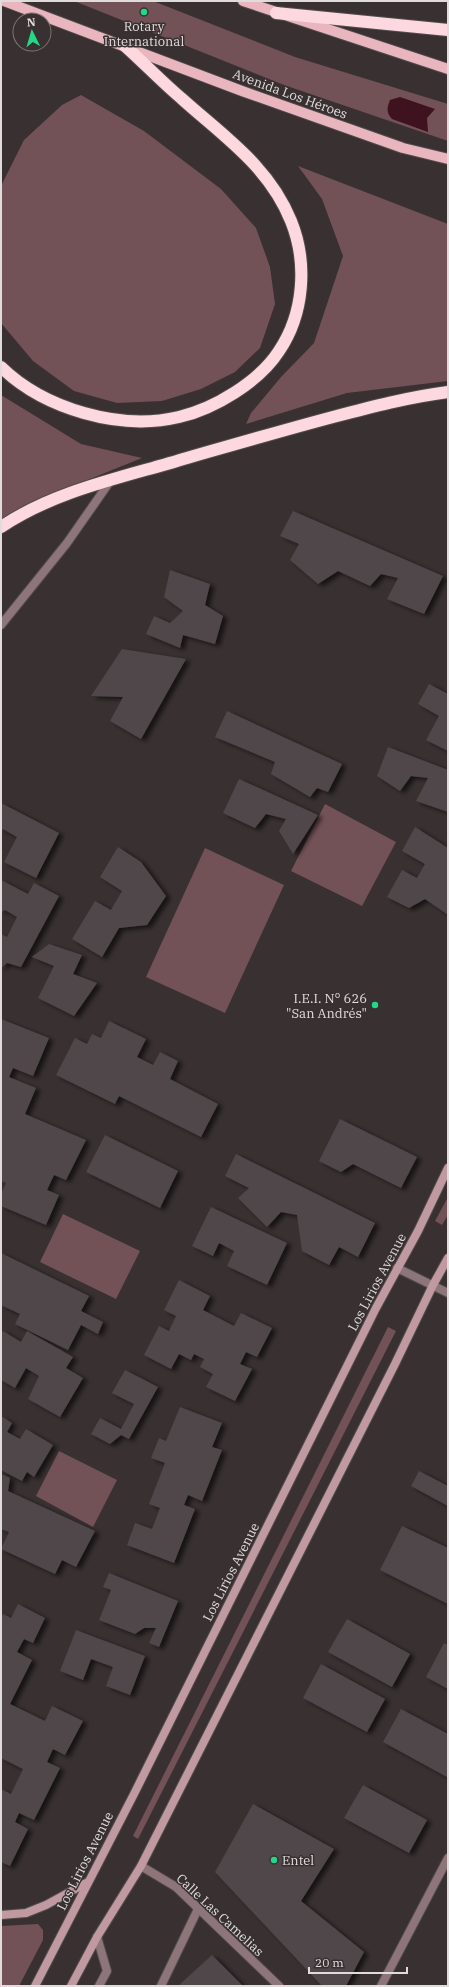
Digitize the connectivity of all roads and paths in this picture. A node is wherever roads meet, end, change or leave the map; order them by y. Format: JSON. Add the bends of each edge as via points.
{"nodes":[{"id":1,"x":4,"y":1,"type":"edge"},
{"id":2,"x":243,"y":1,"type":"edge"},
{"id":3,"x":276,"y":13,"type":"junction"},
{"id":4,"x":448,"y":30,"type":"edge"},
{"id":5,"x":125,"y":46,"type":"junction"},
{"id":6,"x":448,"y":69,"type":"edge"},
{"id":7,"x":448,"y":159,"type":"edge"},
{"id":8,"x":1,"y":367,"type":"edge"},
{"id":9,"x":448,"y":392,"type":"edge"},
{"id":10,"x":111,"y":480,"type":"junction"},
{"id":11,"x":1,"y":527,"type":"edge"},
{"id":12,"x":1,"y":625,"type":"edge"},
{"id":13,"x":448,"y":1168,"type":"edge"},
{"id":14,"x":448,"y":1258,"type":"edge"},
{"id":15,"x":397,"y":1268,"type":"junction"},
{"id":16,"x":433,"y":1285,"type":"junction"},
{"id":17,"x":448,"y":1293,"type":"edge"},
{"id":18,"x":448,"y":1858,"type":"edge"},
{"id":19,"x":141,"y":1866,"type":"junction"},
{"id":20,"x":88,"y":1882,"type":"junction"},
{"id":21,"x":198,"y":1909,"type":"junction"},
{"id":22,"x":1,"y":1915,"type":"edge"},
{"id":23,"x":97,"y":1937,"type":"junction"},
{"id":24,"x":35,"y":1986,"type":"edge"},
{"id":25,"x":71,"y":1986,"type":"edge"},
{"id":26,"x":99,"y":1986,"type":"edge"},
{"id":27,"x":161,"y":1986,"type":"edge"},
{"id":28,"x":279,"y":1986,"type":"edge"},
{"id":29,"x":381,"y":1986,"type":"edge"}],
"edges":[{"from":1,"to":5,"type":"main road","name":"Avenida Los Héroes"},
{"from":2,"to":3,"type":"main road"},
{"from":3,"to":4,"type":"highway"},
{"from":3,"to":6,"type":"main road"},
{"from":5,"to":7,"type":"main road","name":"Avenida Los Héroes","via":[[403,148]]},
{"from":5,"to":8,"type":"highway","via":[[261,170],[282,203],[292,221],[301,264],[298,309],[290,330],[278,352],[244,386],[216,403],[173,418],[126,420],[82,413],[43,398]]},
{"from":9,"to":10,"type":"highway","via":[[385,403],[277,431]]},
{"from":10,"to":11,"type":"highway","via":[[52,500]]},
{"from":10,"to":12,"type":"street","via":[[67,543]]},
{"from":13,"to":15,"type":"main road","name":"Los Lirios Avenue"},
{"from":14,"to":16,"type":"main road"},
{"from":15,"to":16,"type":"street"},
{"from":15,"to":20,"type":"main road","name":"Los Lirios Avenue"},
{"from":16,"to":17,"type":"street"},
{"from":16,"to":19,"type":"main road"},
{"from":18,"to":29,"type":"street"},
{"from":19,"to":21,"type":"street","name":"Calle Las Camelias","via":[[176,1887]]},
{"from":19,"to":23,"type":"main road"},
{"from":20,"to":22,"type":"main road","via":[[26,1913]]},
{"from":20,"to":24,"type":"main road","name":"Los Lirios Avenue"},
{"from":21,"to":27,"type":"street"},
{"from":21,"to":28,"type":"street","name":"Calle Las Camelias"},
{"from":23,"to":25,"type":"main road"},
{"from":23,"to":26,"type":"street","via":[[107,1972]]}]}
